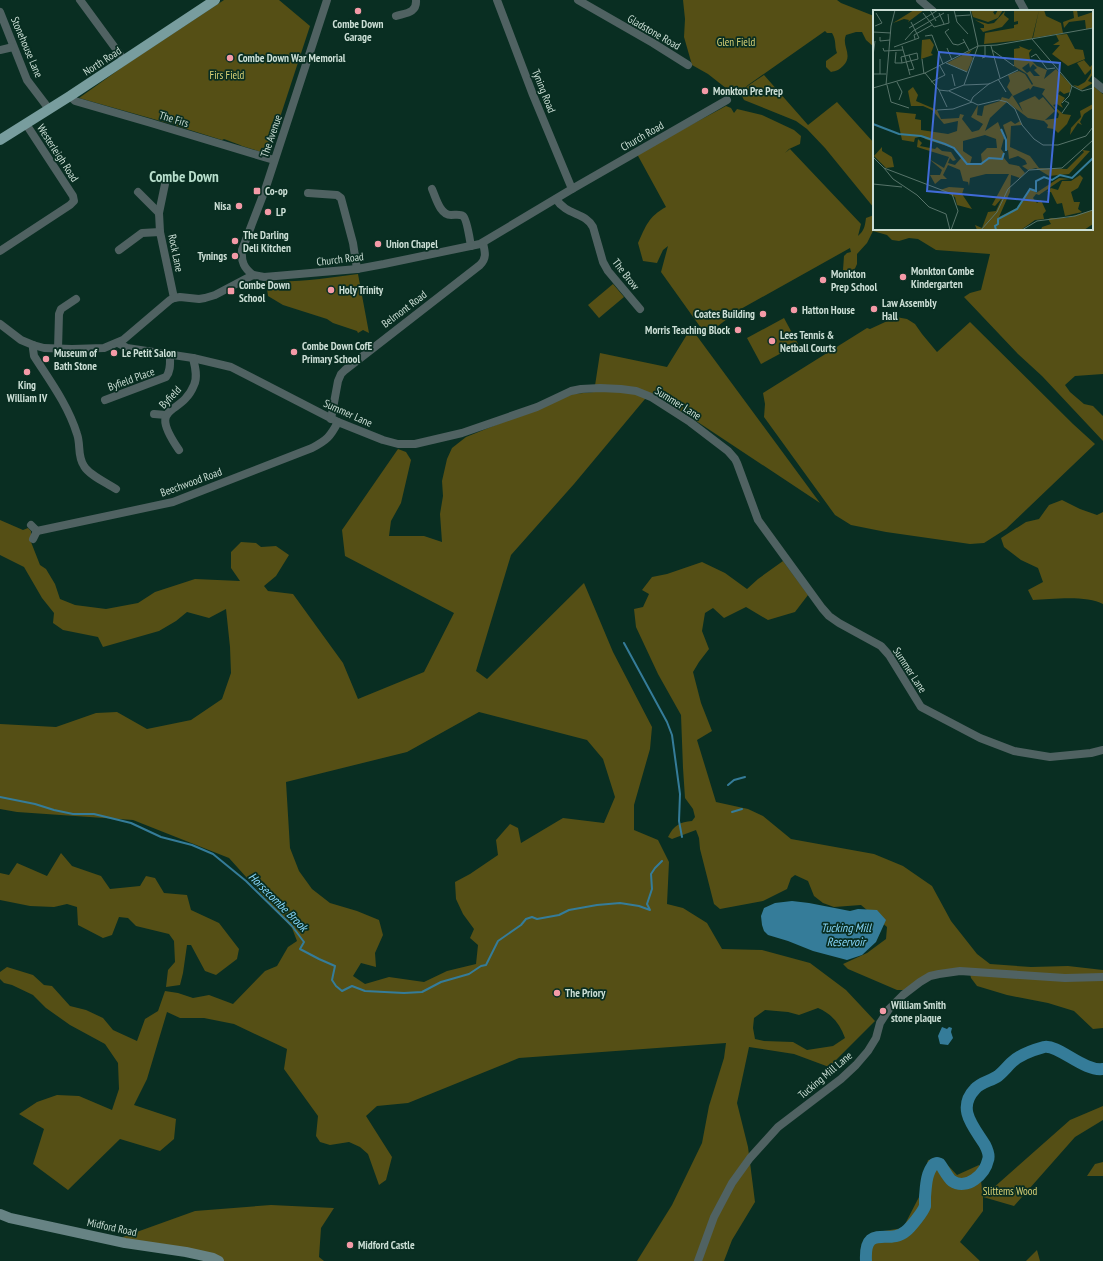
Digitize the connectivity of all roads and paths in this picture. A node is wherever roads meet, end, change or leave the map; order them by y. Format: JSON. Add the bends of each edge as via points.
{"nodes":[{"id":1,"x":80,"y":0,"type":"edge"},
{"id":2,"x":215,"y":0,"type":"edge"},
{"id":3,"x":327,"y":0,"type":"edge"},
{"id":4,"x":416,"y":0,"type":"edge"},
{"id":5,"x":497,"y":0,"type":"edge"},
{"id":6,"x":578,"y":0,"type":"edge"},
{"id":7,"x":920,"y":0,"type":"edge"},
{"id":8,"x":1019,"y":0,"type":"edge"},
{"id":9,"x":590,"y":3,"type":"edge"},
{"id":10,"x":932,"y":10,"type":"edge"},
{"id":11,"x":1024,"y":10,"type":"edge"},
{"id":12,"x":0,"y":12,"type":"edge"},
{"id":13,"x":396,"y":16,"type":"dead end"},
{"id":14,"x":13,"y":47,"type":"junction"},
{"id":15,"x":0,"y":50,"type":"edge"},
{"id":16,"x":124,"y":60,"type":"junction"},
{"id":17,"x":688,"y":65,"type":"dead end"},
{"id":18,"x":1093,"y":81,"type":"edge"},
{"id":19,"x":1103,"y":89,"type":"edge"},
{"id":20,"x":70,"y":96,"type":"junction"},
{"id":21,"x":727,"y":100,"type":"dead end"},
{"id":22,"x":49,"y":109,"type":"junction"},
{"id":23,"x":26,"y":124,"type":"junction"},
{"id":24,"x":0,"y":140,"type":"edge"},
{"id":25,"x":274,"y":160,"type":"junction"},
{"id":26,"x":165,"y":184,"type":"dead end"},
{"id":27,"x":432,"y":189,"type":"dead end"},
{"id":28,"x":572,"y":190,"type":"junction"},
{"id":29,"x":138,"y":192,"type":"dead end"},
{"id":30,"x":308,"y":193,"type":"dead end"},
{"id":31,"x":556,"y":199,"type":"junction"},
{"id":32,"x":159,"y":213,"type":"junction"},
{"id":33,"x":160,"y":232,"type":"junction"},
{"id":34,"x":482,"y":243,"type":"junction"},
{"id":35,"x":471,"y":246,"type":"junction"},
{"id":36,"x":119,"y":250,"type":"dead end"},
{"id":37,"x":0,"y":251,"type":"edge"},
{"id":38,"x":357,"y":268,"type":"junction"},
{"id":39,"x":253,"y":275,"type":"junction"},
{"id":40,"x":174,"y":298,"type":"junction"},
{"id":41,"x":76,"y":299,"type":"dead end"},
{"id":42,"x":640,"y":309,"type":"dead end"},
{"id":43,"x":0,"y":324,"type":"edge"},
{"id":44,"x":118,"y":343,"type":"junction"},
{"id":45,"x":33,"y":345,"type":"junction"},
{"id":46,"x":58,"y":349,"type":"junction"},
{"id":47,"x":170,"y":355,"type":"junction"},
{"id":48,"x":194,"y":358,"type":"junction"},
{"id":49,"x":105,"y":400,"type":"dead end"},
{"id":50,"x":154,"y":414,"type":"dead end"},
{"id":51,"x":166,"y":415,"type":"junction"},
{"id":52,"x":335,"y":420,"type":"junction"},
{"id":53,"x":179,"y":450,"type":"dead end"},
{"id":54,"x":116,"y":490,"type":"dead end"},
{"id":55,"x":34,"y":532,"type":"dead end"},
{"id":56,"x":1103,"y":750,"type":"edge"},
{"id":57,"x":1103,"y":977,"type":"edge"},
{"id":58,"x":0,"y":1214,"type":"edge"},
{"id":59,"x":219,"y":1261,"type":"edge"},
{"id":60,"x":698,"y":1261,"type":"edge"}],
"edges":[{"from":1,"to":16,"type":"street"},
{"from":2,"to":16,"type":"main road","name":"North Road"},
{"from":3,"to":25,"type":"street","name":"The Avenue"},
{"from":4,"to":13,"type":"street","via":[[414,10]]},
{"from":5,"to":28,"type":"street","name":"Tyning Road"},
{"from":6,"to":9,"type":"street","name":"Gladstone Road"},
{"from":7,"to":10,"type":"street"},
{"from":8,"to":11,"type":"street"},
{"from":9,"to":17,"type":"street","name":"Gladstone Road"},
{"from":12,"to":14,"type":"street","name":"Stonehouse Lane"},
{"from":14,"to":15,"type":"street"},
{"from":14,"to":22,"type":"street","name":"Stonehouse Lane","via":[[27,80]]},
{"from":16,"to":20,"type":"main road","name":"North Road"},
{"from":18,"to":19,"type":"street"},
{"from":20,"to":22,"type":"main road","name":"North Road"},
{"from":20,"to":25,"type":"street","name":"The Firs","via":[[74,101]]},
{"from":21,"to":28,"type":"street","name":"Church Road"},
{"from":22,"to":23,"type":"main road","name":"North Road"},
{"from":23,"to":24,"type":"main road","name":"North Road"},
{"from":23,"to":37,"type":"street","name":"Westerleigh Road","via":[[74,201]]},
{"from":25,"to":39,"type":"street","name":"The Avenue","via":[[242,250],[242,260]]},
{"from":26,"to":32,"type":"street","name":"Rock Lane"},
{"from":27,"to":35,"type":"street","via":[[442,211],[449,215],[458,214],[466,220]]},
{"from":28,"to":31,"type":"street","name":"Church Road"},
{"from":29,"to":32,"type":"street"},
{"from":30,"to":38,"type":"street","via":[[341,198]]},
{"from":31,"to":34,"type":"street","name":"Church Road"},
{"from":31,"to":42,"type":"street","name":"The Brow","via":[[563,208],[590,222],[608,271]]},
{"from":32,"to":33,"type":"street","name":"Rock Lane"},
{"from":33,"to":36,"type":"street","via":[[142,233]]},
{"from":33,"to":40,"type":"street","name":"Rock Lane"},
{"from":34,"to":35,"type":"street","name":"Church Road"},
{"from":34,"to":52,"type":"street","name":"Belmont Road","via":[[485,257],[480,265],[341,374],[338,381]]},
{"from":35,"to":38,"type":"street","name":"Church Road"},
{"from":38,"to":39,"type":"street","name":"Church Road","via":[[264,277]]},
{"from":39,"to":40,"type":"street","via":[[210,297]]},
{"from":40,"to":44,"type":"street"},
{"from":41,"to":46,"type":"street","via":[[61,309],[59,314]]},
{"from":43,"to":45,"type":"street","via":[[21,340]]},
{"from":44,"to":46,"type":"street","via":[[96,349]]},
{"from":44,"to":47,"type":"street","name":"Summer Lane","via":[[127,348]]},
{"from":45,"to":46,"type":"street"},
{"from":45,"to":54,"type":"street","via":[[34,356],[72,419],[80,442],[80,459],[84,467]]},
{"from":47,"to":48,"type":"street","name":"Summer Lane"},
{"from":47,"to":49,"type":"street","name":"Byfield Place","via":[[170,369],[166,377]]},
{"from":48,"to":51,"type":"street","name":"Byfield","via":[[194,386],[184,401]]},
{"from":48,"to":52,"type":"street","name":"Summer Lane","via":[[231,367]]},
{"from":50,"to":51,"type":"street"},
{"from":51,"to":53,"type":"street","name":"Byfield","via":[[166,427]]},
{"from":52,"to":55,"type":"street","name":"Beechwood Road","via":[[332,434],[312,448],[173,502]]},
{"from":52,"to":56,"type":"street","name":"Summer Lane","via":[[383,440],[398,444],[415,444],[462,433],[581,389],[621,389],[651,397],[690,422],[735,459],[758,520],[810,593],[829,616],[881,646],[921,707],[980,738],[1014,751],[1050,757]]},
{"from":57,"to":60,"type":"street","name":"Tucking Mill Lane","via":[[1065,978],[960,971],[930,976],[920,982],[889,1009],[880,1023],[876,1038],[856,1065],[778,1127],[750,1158],[732,1183],[714,1217]]},
{"from":58,"to":59,"type":"main road","name":"Midford Road","via":[[125,1243],[186,1252]]}]}
